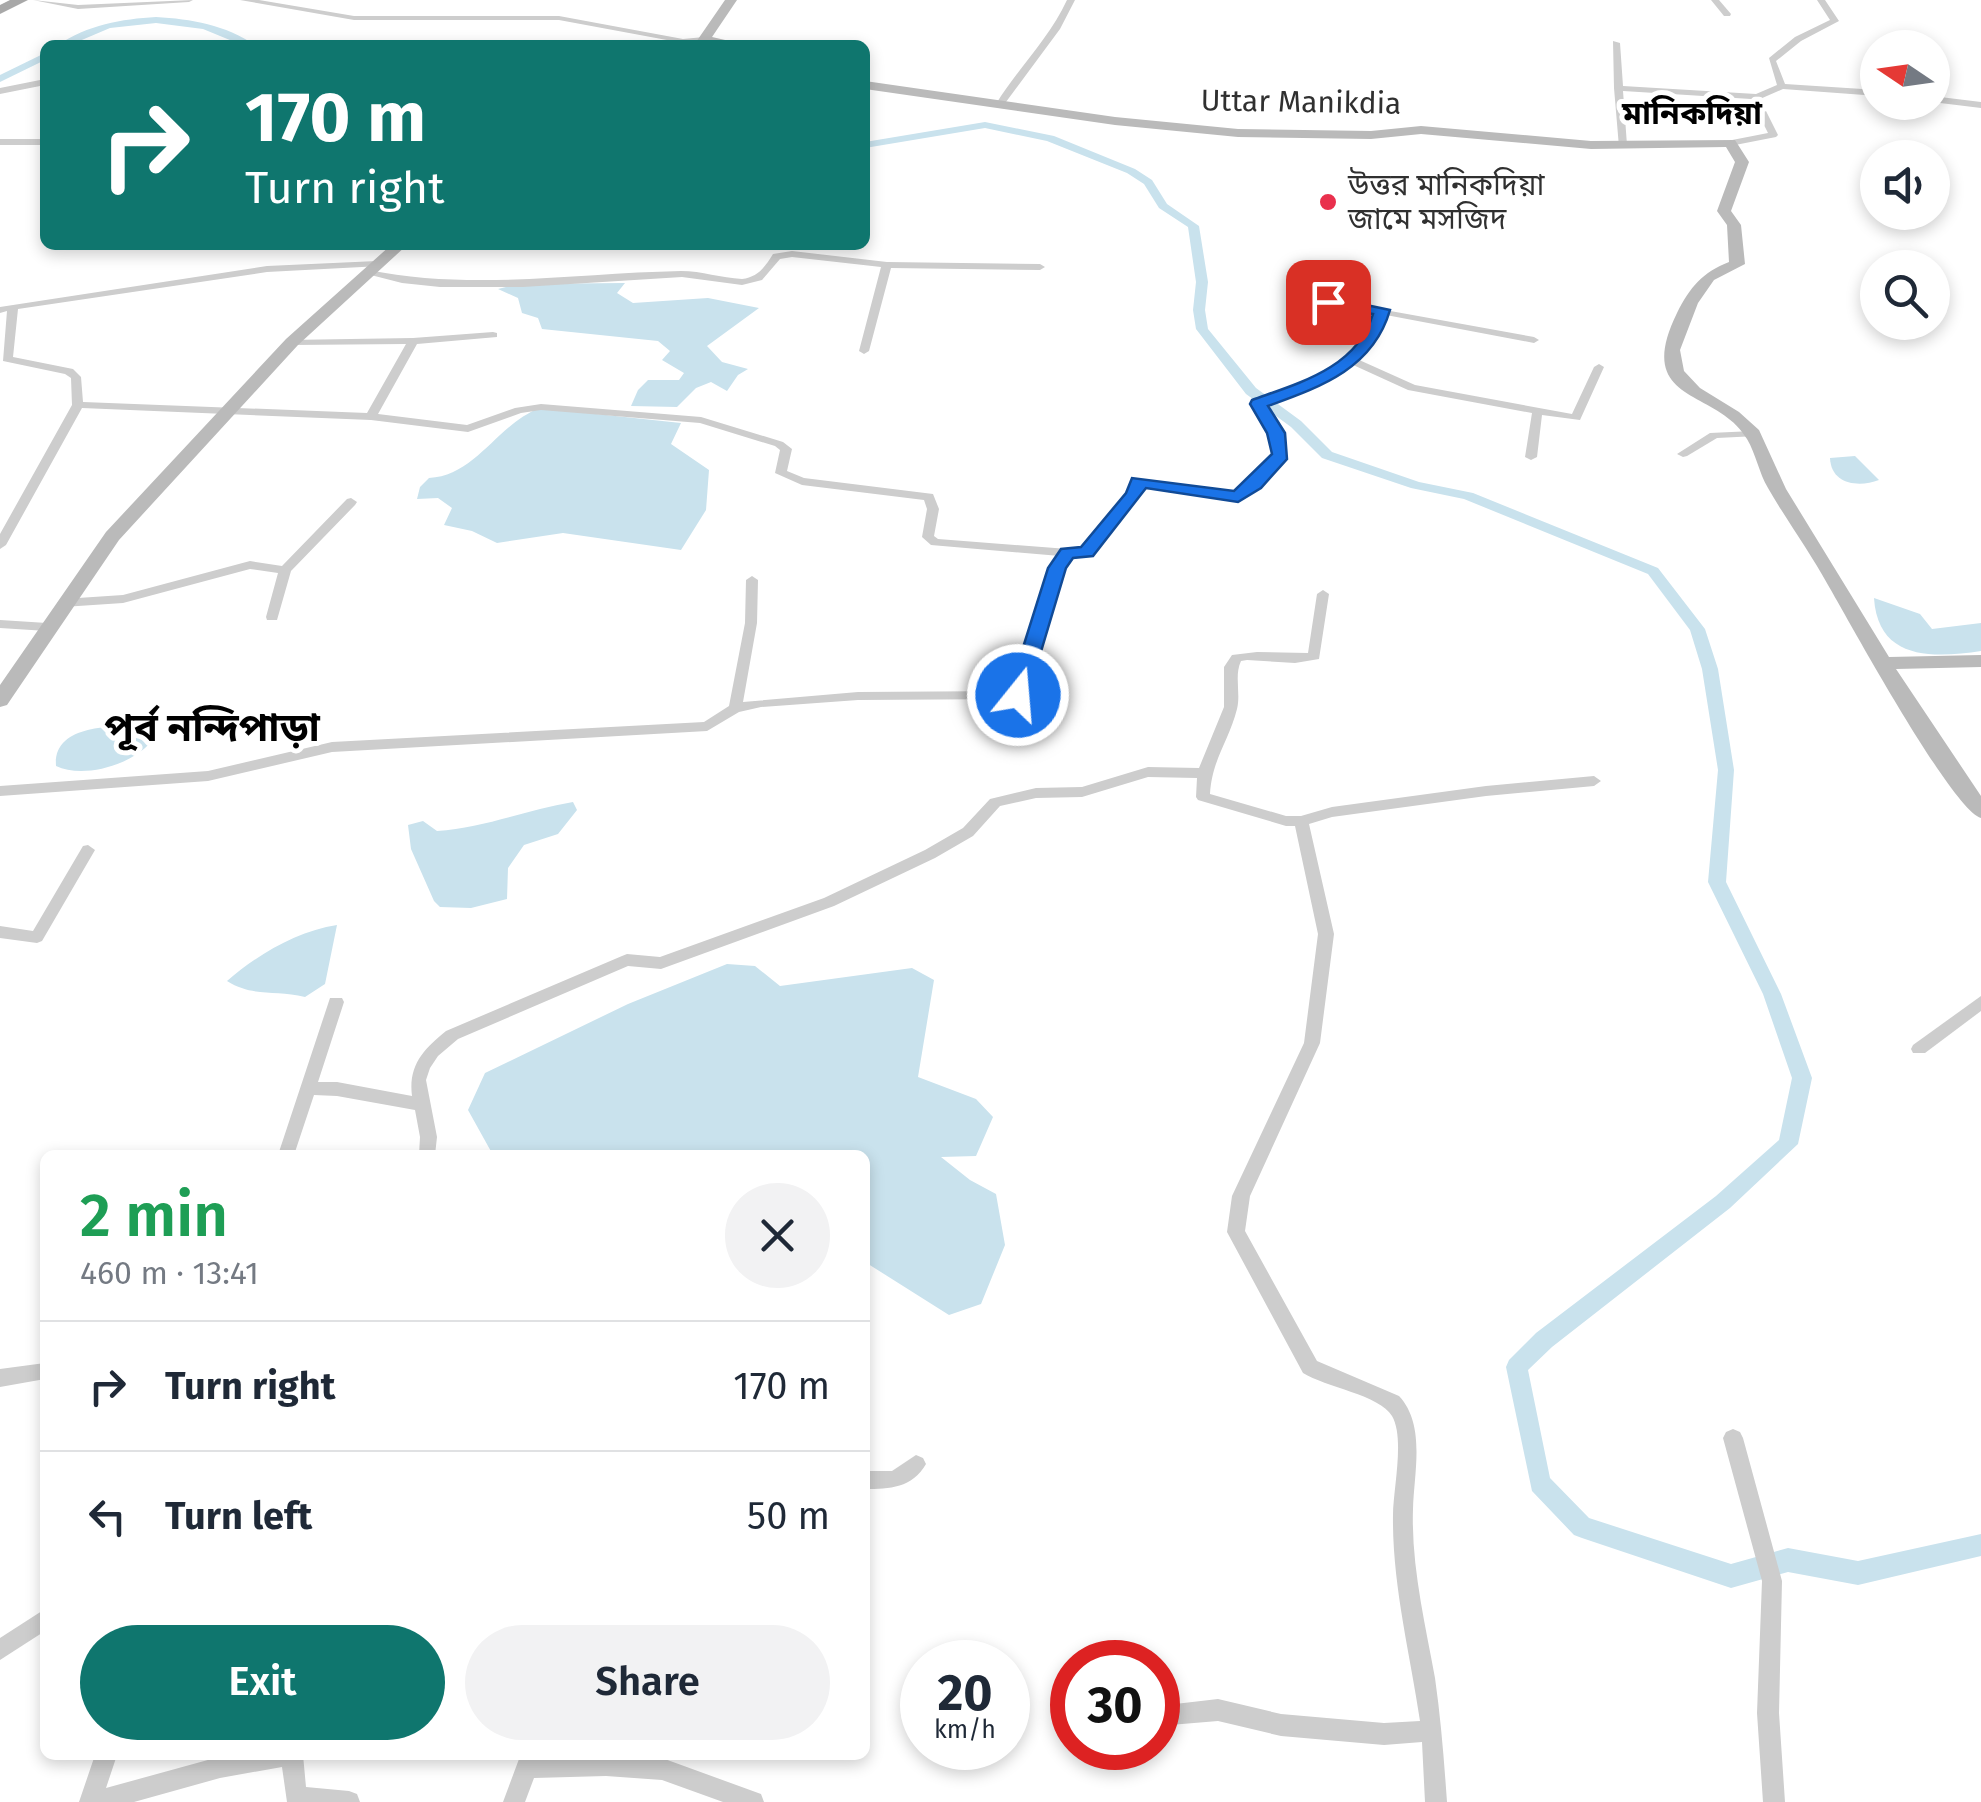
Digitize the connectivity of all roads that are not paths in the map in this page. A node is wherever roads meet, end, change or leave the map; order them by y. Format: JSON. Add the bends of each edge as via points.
{"nodes":[{"id":1,"x":21,"y":0,"type":"edge"},
{"id":2,"x":38,"y":0,"type":"edge"},
{"id":3,"x":189,"y":0,"type":"edge"},
{"id":4,"x":244,"y":0,"type":"edge"},
{"id":5,"x":731,"y":0,"type":"edge"},
{"id":6,"x":1071,"y":0,"type":"edge"},
{"id":7,"x":1716,"y":0,"type":"edge"},
{"id":8,"x":1821,"y":0,"type":"edge"},
{"id":9,"x":0,"y":10,"type":"edge"},
{"id":10,"x":1727,"y":14,"type":"dead end"},
{"id":11,"x":678,"y":40,"type":"edge"},
{"id":12,"x":703,"y":40,"type":"edge"},
{"id":13,"x":1616,"y":42,"type":"dead end"},
{"id":14,"x":40,"y":83,"type":"edge"},
{"id":15,"x":870,"y":85,"type":"edge"},
{"id":16,"x":1782,"y":86,"type":"junction"},
{"id":17,"x":1618,"y":88,"type":"junction"},
{"id":18,"x":0,"y":91,"type":"edge"},
{"id":19,"x":1860,"y":92,"type":"edge"},
{"id":20,"x":1756,"y":96,"type":"junction"},
{"id":21,"x":1950,"y":101,"type":"edge"},
{"id":22,"x":1000,"y":104,"type":"junction"},
{"id":23,"x":1981,"y":105,"type":"edge"},
{"id":24,"x":0,"y":142,"type":"edge"},
{"id":25,"x":40,"y":142,"type":"edge"},
{"id":26,"x":1730,"y":143,"type":"junction"},
{"id":27,"x":1622,"y":144,"type":"junction"},
{"id":28,"x":394,"y":250,"type":"edge"},
{"id":29,"x":888,"y":265,"type":"junction"},
{"id":30,"x":1040,"y":267,"type":"dead end"},
{"id":31,"x":373,"y":269,"type":"junction"},
{"id":32,"x":1328,"y":302,"type":"dead end"},
{"id":33,"x":6,"y":309,"type":"edge"},
{"id":34,"x":1382,"y":310,"type":"junction"},
{"id":35,"x":494,"y":336,"type":"dead end"},
{"id":36,"x":1534,"y":340,"type":"dead end"},
{"id":37,"x":292,"y":342,"type":"junction"},
{"id":38,"x":413,"y":342,"type":"junction"},
{"id":39,"x":864,"y":351,"type":"dead end"},
{"id":40,"x":1352,"y":361,"type":"junction"},
{"id":41,"x":1598,"y":367,"type":"dead end"},
{"id":42,"x":78,"y":405,"type":"junction"},
{"id":43,"x":226,"y":409,"type":"junction"},
{"id":44,"x":1537,"y":414,"type":"junction"},
{"id":45,"x":372,"y":417,"type":"junction"},
{"id":46,"x":1753,"y":434,"type":"junction"},
{"id":47,"x":1683,"y":454,"type":"dead end"},
{"id":48,"x":1531,"y":457,"type":"dead end"},
{"id":49,"x":351,"y":502,"type":"dead end"},
{"id":50,"x":0,"y":545,"type":"edge"},
{"id":51,"x":1068,"y":552,"type":"junction"},
{"id":52,"x":285,"y":570,"type":"junction"},
{"id":53,"x":752,"y":580,"type":"dead end"},
{"id":54,"x":1323,"y":594,"type":"dead end"},
{"id":55,"x":63,"y":603,"type":"junction"},
{"id":56,"x":272,"y":617,"type":"dead end"},
{"id":57,"x":0,"y":624,"type":"edge"},
{"id":58,"x":47,"y":627,"type":"junction"},
{"id":59,"x":1981,"y":662,"type":"edge"},
{"id":60,"x":1886,"y":664,"type":"junction"},
{"id":61,"x":0,"y":700,"type":"edge"},
{"id":62,"x":736,"y":708,"type":"junction"},
{"id":63,"x":1204,"y":774,"type":"junction"},
{"id":64,"x":1594,"y":781,"type":"dead end"},
{"id":65,"x":0,"y":791,"type":"edge"},
{"id":66,"x":1981,"y":811,"type":"edge"},
{"id":67,"x":1301,"y":821,"type":"junction"},
{"id":68,"x":88,"y":850,"type":"dead end"},
{"id":69,"x":0,"y":932,"type":"edge"},
{"id":70,"x":336,"y":1002,"type":"dead end"},
{"id":71,"x":1981,"y":1002,"type":"edge"},
{"id":72,"x":1919,"y":1049,"type":"dead end"},
{"id":73,"x":308,"y":1088,"type":"junction"},
{"id":74,"x":419,"y":1104,"type":"junction"},
{"id":75,"x":288,"y":1150,"type":"edge"},
{"id":76,"x":428,"y":1150,"type":"edge"},
{"id":77,"x":40,"y":1373,"type":"edge"},
{"id":78,"x":0,"y":1378,"type":"edge"},
{"id":79,"x":1734,"y":1438,"type":"dead end"},
{"id":80,"x":916,"y":1464,"type":"dead end"},
{"id":81,"x":870,"y":1480,"type":"edge"},
{"id":82,"x":40,"y":1622,"type":"edge"},
{"id":83,"x":0,"y":1650,"type":"edge"},
{"id":84,"x":1180,"y":1714,"type":"edge"},
{"id":85,"x":1432,"y":1731,"type":"junction"},
{"id":86,"x":105,"y":1760,"type":"edge"},
{"id":87,"x":260,"y":1760,"type":"edge"},
{"id":88,"x":290,"y":1760,"type":"edge"},
{"id":89,"x":92,"y":1802,"type":"edge"},
{"id":90,"x":350,"y":1802,"type":"edge"},
{"id":91,"x":514,"y":1802,"type":"edge"},
{"id":92,"x":753,"y":1802,"type":"edge"},
{"id":93,"x":1436,"y":1802,"type":"edge"},
{"id":94,"x":1774,"y":1802,"type":"edge"}],
"edges":[{"from":1,"to":9,"type":"main road"},
{"from":2,"to":3,"type":"street","via":[[78,6]]},
{"from":4,"to":11,"type":"street","via":[[354,18],[558,18]]},
{"from":5,"to":12,"type":"main road"},
{"from":6,"to":22,"type":"street","via":[[1051,39]]},
{"from":7,"to":10,"type":"street"},
{"from":8,"to":16,"type":"street","via":[[1835,20],[1772,60]]},
{"from":13,"to":17,"type":"street"},
{"from":14,"to":18,"type":"street"},
{"from":15,"to":22,"type":"main road","name":"Uttar Manikdia"},
{"from":16,"to":19,"type":"street"},
{"from":16,"to":20,"type":"street"},
{"from":17,"to":20,"type":"street"},
{"from":17,"to":27,"type":"street"},
{"from":20,"to":26,"type":"street","via":[[1774,134]]},
{"from":21,"to":23,"type":"street"},
{"from":22,"to":27,"type":"main road","name":"Uttar Manikdia","via":[[1238,132],[1421,130]]},
{"from":24,"to":25,"type":"street"},
{"from":26,"to":27,"type":"main road","name":"Uttar Manikdia"},
{"from":26,"to":46,"type":"main road","via":[[1742,162],[1724,211],[1734,225],[1737,264],[1709,277],[1692,300],[1672,342],[1672,362],[1686,384]]},
{"from":28,"to":31,"type":"main road"},
{"from":29,"to":30,"type":"street"},
{"from":29,"to":31,"type":"street","via":[[784,254],[750,282],[686,274],[473,283],[404,280]]},
{"from":29,"to":39,"type":"street"},
{"from":31,"to":33,"type":"street","via":[[251,270]]},
{"from":31,"to":37,"type":"main road"},
{"from":32,"to":34,"type":"street"},
{"from":33,"to":42,"type":"street","via":[[7,358],[69,371]]},
{"from":34,"to":36,"type":"street"},
{"from":34,"to":40,"type":"street"},
{"from":35,"to":38,"type":"street"},
{"from":37,"to":38,"type":"street"},
{"from":37,"to":43,"type":"main road"},
{"from":38,"to":45,"type":"street"},
{"from":40,"to":44,"type":"street","via":[[1412,388]]},
{"from":40,"to":51,"type":"street","via":[[1323,380],[1258,404],[1281,455],[1238,497],[1139,482],[1086,552]]},
{"from":41,"to":44,"type":"street","via":[[1576,418]]},
{"from":42,"to":43,"type":"street"},
{"from":42,"to":50,"type":"street"},
{"from":43,"to":45,"type":"street"},
{"from":43,"to":55,"type":"main road","via":[[112,536]]},
{"from":44,"to":48,"type":"street"},
{"from":45,"to":51,"type":"street","via":[[468,429],[540,407],[701,420],[779,444],[786,454],[780,473],[802,481],[928,496],[928,537],[935,542]]},
{"from":46,"to":47,"type":"street","via":[[1714,435]]},
{"from":46,"to":60,"type":"main road","via":[[1770,476]]},
{"from":49,"to":52,"type":"street"},
{"from":51,"to":62,"type":"street","via":[[1057,568],[1018,695],[858,696]]},
{"from":52,"to":55,"type":"street","via":[[250,565],[123,599]]},
{"from":52,"to":56,"type":"street"},
{"from":53,"to":62,"type":"street"},
{"from":54,"to":63,"type":"street","via":[[1314,656],[1298,661],[1257,652],[1231,666],[1231,707]]},
{"from":55,"to":58,"type":"main road"},
{"from":57,"to":58,"type":"street"},
{"from":58,"to":61,"type":"main road"},
{"from":59,"to":60,"type":"main road"},
{"from":60,"to":66,"type":"main road","via":[[1936,753]]},
{"from":62,"to":65,"type":"street","via":[[692,728],[332,747],[208,776]]},
{"from":63,"to":67,"type":"street","via":[[1204,797]]},
{"from":63,"to":74,"type":"street","via":[[1148,772],[1082,792],[995,802],[968,832],[828,902],[661,963],[627,960],[452,1035],[420,1066]]},
{"from":64,"to":67,"type":"street","via":[[1486,790]]},
{"from":67,"to":85,"type":"street","via":[[1326,934],[1312,1043],[1240,1196],[1236,1232],[1310,1367],[1397,1406],[1405,1424],[1403,1525]]},
{"from":68,"to":69,"type":"street","via":[[37,937]]},
{"from":70,"to":73,"type":"street"},
{"from":71,"to":72,"type":"street"},
{"from":73,"to":74,"type":"street"},
{"from":73,"to":75,"type":"street"},
{"from":74,"to":76,"type":"street"},
{"from":77,"to":78,"type":"street"},
{"from":79,"to":94,"type":"street","via":[[1772,1581],[1768,1713]]},
{"from":80,"to":81,"type":"street","via":[[895,1480]]},
{"from":82,"to":83,"type":"street"},
{"from":84,"to":85,"type":"street","via":[[1218,1710],[1282,1725]]},
{"from":85,"to":93,"type":"street"},
{"from":86,"to":89,"type":"street"},
{"from":87,"to":89,"type":"street"},
{"from":88,"to":90,"type":"street","via":[[296,1797]]},
{"from":91,"to":92,"type":"street","via":[[527,1766],[606,1764],[662,1770]]}]}
